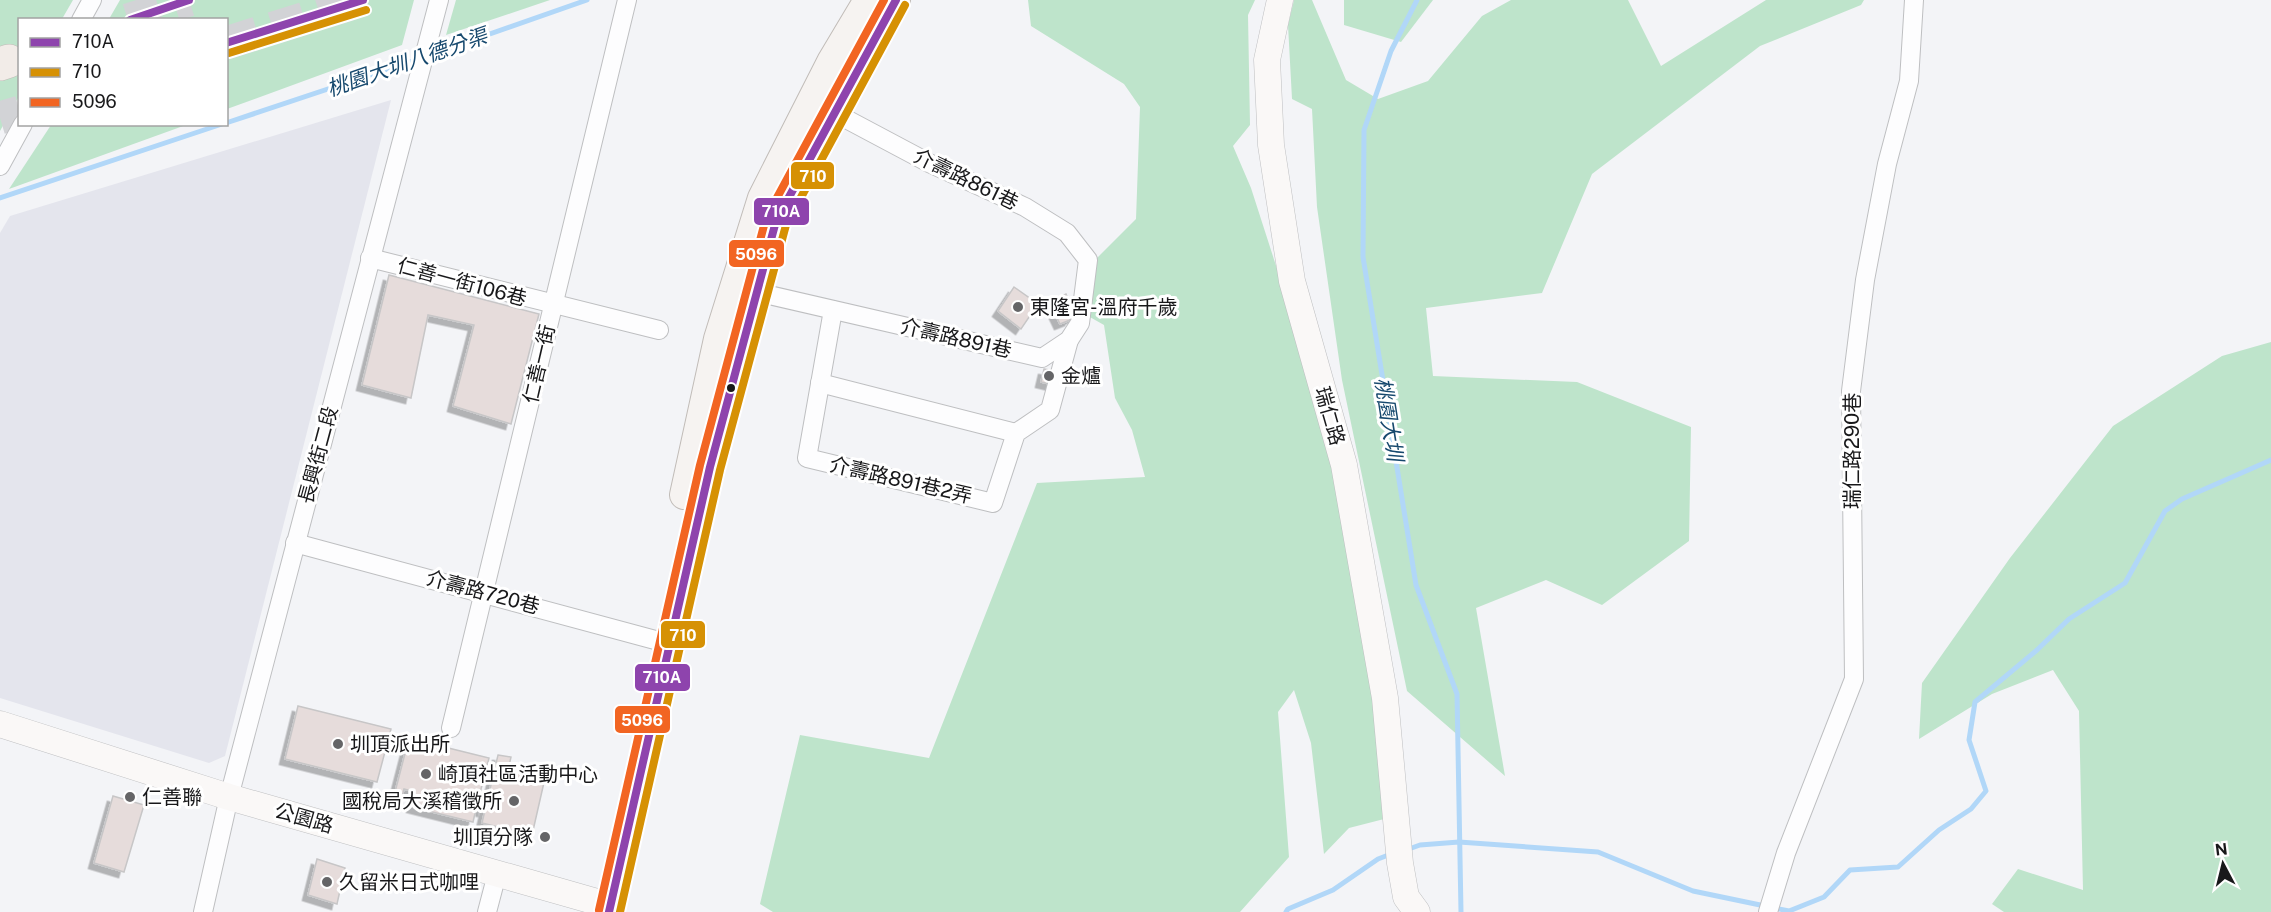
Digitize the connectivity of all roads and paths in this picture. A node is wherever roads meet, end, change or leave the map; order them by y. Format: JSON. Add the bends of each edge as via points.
{"nodes":[{"id":1,"x":92,"y":0,"type":"edge"},
{"id":2,"x":439,"y":0,"type":"edge"},
{"id":3,"x":627,"y":0,"type":"edge"},
{"id":4,"x":868,"y":0,"type":"edge"},
{"id":5,"x":896,"y":0,"type":"edge"},
{"id":6,"x":1280,"y":0,"type":"edge"},
{"id":7,"x":1914,"y":0,"type":"edge"},
{"id":8,"x":82,"y":18,"type":"edge"},
{"id":9,"x":833,"y":112,"type":"junction"},
{"id":10,"x":22,"y":126,"type":"edge"},
{"id":11,"x":0,"y":165,"type":"edge"},
{"id":12,"x":370,"y":258,"type":"junction"},
{"id":13,"x":756,"y":292,"type":"junction"},
{"id":14,"x":553,"y":306,"type":"junction"},
{"id":15,"x":833,"y":310,"type":"junction"},
{"id":16,"x":659,"y":330,"type":"dead end"},
{"id":17,"x":1069,"y":340,"type":"junction"},
{"id":18,"x":820,"y":383,"type":"junction"},
{"id":19,"x":1016,"y":433,"type":"junction"},
{"id":20,"x":296,"y":543,"type":"junction"},
{"id":21,"x":484,"y":592,"type":"junction"},
{"id":22,"x":661,"y":640,"type":"junction"},
{"id":23,"x":0,"y":724,"type":"edge"},
{"id":24,"x":451,"y":728,"type":"dead end"},
{"id":25,"x":229,"y":797,"type":"junction"},
{"id":26,"x":497,"y":874,"type":"junction"},
{"id":27,"x":601,"y":908,"type":"edge"},
{"id":28,"x":203,"y":912,"type":"edge"},
{"id":29,"x":487,"y":912,"type":"edge"},
{"id":30,"x":1417,"y":912,"type":"edge"},
{"id":31,"x":1768,"y":912,"type":"edge"}],
"edges":[{"from":1,"to":8,"type":"street"},
{"from":2,"to":12,"type":"street","name":"長興街二段"},
{"from":3,"to":14,"type":"street","name":"仁善一街"},
{"from":4,"to":22,"type":"main road","via":[[831,62],[762,198],[718,339]]},
{"from":5,"to":9,"type":"main road"},
{"from":6,"to":30,"type":"street","name":"瑞仁路","via":[[1267,60],[1271,146],[1292,281],[1344,465],[1385,698],[1400,863],[1406,897]]},
{"from":7,"to":31,"type":"street","name":"瑞仁路290巷","via":[[1909,81],[1887,164],[1865,280],[1851,391],[1854,679],[1786,853]]},
{"from":9,"to":13,"type":"main road","via":[[777,221]]},
{"from":9,"to":17,"type":"street","name":"介壽路861巷","via":[[929,163],[1025,207],[1067,233],[1088,260],[1080,323]]},
{"from":10,"to":11,"type":"street"},
{"from":12,"to":14,"type":"street","name":"仁善一街106巷"},
{"from":12,"to":20,"type":"street","name":"長興街二段"},
{"from":13,"to":15,"type":"street","name":"介壽路891巷"},
{"from":13,"to":22,"type":"main road"},
{"from":14,"to":16,"type":"street","name":"仁善一街106巷"},
{"from":14,"to":21,"type":"street","name":"仁善一街"},
{"from":15,"to":17,"type":"street","name":"介壽路891巷","via":[[1042,358]]},
{"from":15,"to":18,"type":"street"},
{"from":17,"to":19,"type":"street","via":[[1050,410]]},
{"from":18,"to":19,"type":"street"},
{"from":18,"to":19,"type":"street","name":"介壽路891巷2弄","via":[[807,458],[993,502]]},
{"from":20,"to":21,"type":"street","name":"介壽路720巷"},
{"from":20,"to":25,"type":"street","name":"長興街二段"},
{"from":21,"to":22,"type":"street","name":"介壽路720巷"},
{"from":21,"to":24,"type":"street","name":"仁善一街"},
{"from":22,"to":27,"type":"main road"},
{"from":23,"to":25,"type":"street","name":"公園路"},
{"from":25,"to":26,"type":"street","name":"公園路"},
{"from":25,"to":28,"type":"street","name":"長興街二段"},
{"from":26,"to":27,"type":"street","name":"公園路"},
{"from":26,"to":29,"type":"street"}]}
